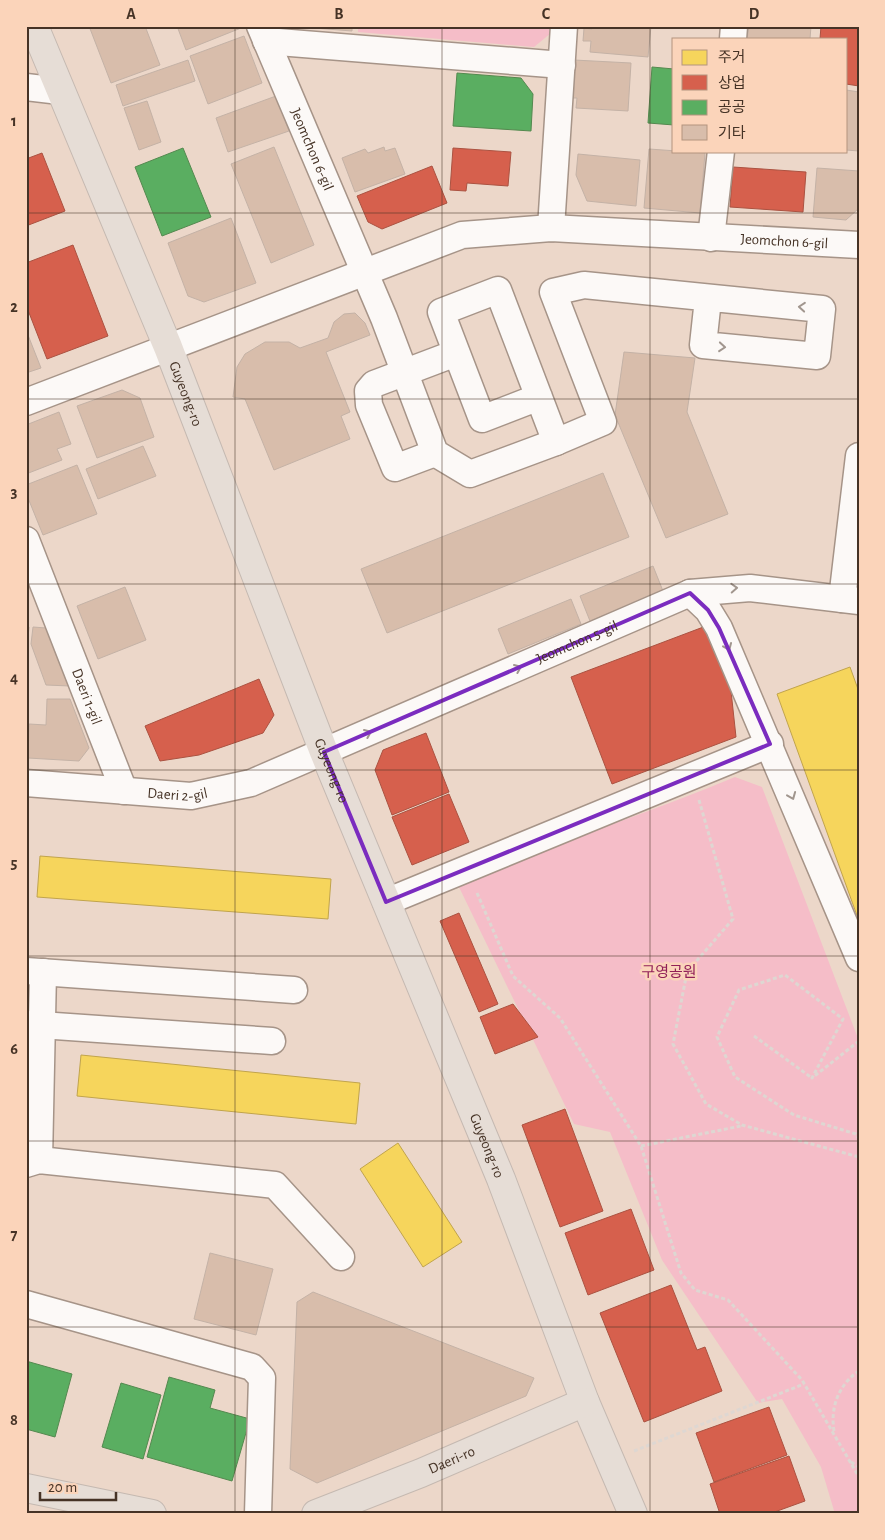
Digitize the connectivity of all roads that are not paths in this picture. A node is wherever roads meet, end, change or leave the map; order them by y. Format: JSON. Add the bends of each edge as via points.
{"nodes":[{"id":1,"x":34,"y":26,"type":"edge"},
{"id":2,"x":564,"y":26,"type":"edge"},
{"id":3,"x":263,"y":33,"type":"edge"},
{"id":4,"x":562,"y":65,"type":"junction"},
{"id":5,"x":26,"y":88,"type":"edge"},
{"id":6,"x":60,"y":91,"type":"junction"},
{"id":7,"x":721,"y":152,"type":"edge"},
{"id":8,"x":551,"y":228,"type":"junction"},
{"id":9,"x":711,"y":238,"type":"junction"},
{"id":10,"x":859,"y":246,"type":"edge"},
{"id":11,"x":364,"y":271,"type":"junction"},
{"id":12,"x":708,"y":299,"type":"dead end"},
{"id":13,"x":168,"y":347,"type":"junction"},
{"id":14,"x":456,"y":353,"type":"junction"},
{"id":15,"x":406,"y":373,"type":"junction"},
{"id":16,"x":539,"y":397,"type":"junction"},
{"id":17,"x":26,"y":402,"type":"edge"},
{"id":18,"x":556,"y":442,"type":"junction"},
{"id":19,"x":435,"y":453,"type":"junction"},
{"id":20,"x":859,"y":456,"type":"edge"},
{"id":21,"x":856,"y":515,"type":"edge"},
{"id":22,"x":26,"y":540,"type":"edge"},
{"id":23,"x":690,"y":594,"type":"junction"},
{"id":24,"x":38,"y":599,"type":"edge"},
{"id":25,"x":851,"y":600,"type":"edge"},
{"id":26,"x":770,"y":744,"type":"junction"},
{"id":27,"x":324,"y":752,"type":"junction"},
{"id":28,"x":26,"y":783,"type":"edge"},
{"id":29,"x":124,"y":791,"type":"junction"},
{"id":30,"x":386,"y":902,"type":"junction"},
{"id":31,"x":859,"y":958,"type":"edge"},
{"id":32,"x":35,"y":971,"type":"edge"},
{"id":33,"x":294,"y":990,"type":"dead end"},
{"id":34,"x":33,"y":1025,"type":"edge"},
{"id":35,"x":272,"y":1041,"type":"dead end"},
{"id":36,"x":33,"y":1162,"type":"edge"},
{"id":37,"x":341,"y":1257,"type":"dead end"},
{"id":38,"x":26,"y":1304,"type":"edge"},
{"id":39,"x":585,"y":1402,"type":"junction"},
{"id":40,"x":26,"y":1488,"type":"edge"},
{"id":41,"x":152,"y":1514,"type":"edge"},
{"id":42,"x":258,"y":1514,"type":"edge"},
{"id":43,"x":316,"y":1514,"type":"edge"},
{"id":44,"x":632,"y":1514,"type":"edge"}],
"edges":[{"from":1,"to":6,"type":"main road","name":"Guyeong-ro"},
{"from":2,"to":4,"type":"street"},
{"from":3,"to":4,"type":"street"},
{"from":3,"to":11,"type":"street","name":"Jeomchon 6-gil"},
{"from":4,"to":8,"type":"street"},
{"from":5,"to":6,"type":"street"},
{"from":6,"to":13,"type":"main road","name":"Guyeong-ro"},
{"from":7,"to":9,"type":"street"},
{"from":8,"to":9,"type":"street","name":"Jeomchon 6-gil"},
{"from":8,"to":11,"type":"street","name":"Jeomchon 6-gil","via":[[462,235]]},
{"from":9,"to":10,"type":"street","name":"Jeomchon 6-gil"},
{"from":11,"to":13,"type":"street","name":"Jeomchon 6-gil"},
{"from":11,"to":15,"type":"street"},
{"from":12,"to":18,"type":"street","via":[[584,285],[553,292],[603,422]]},
{"from":13,"to":17,"type":"street"},
{"from":13,"to":27,"type":"main road","name":"Guyeong-ro"},
{"from":14,"to":15,"type":"street"},
{"from":14,"to":16,"type":"street","via":[[482,419]]},
{"from":14,"to":16,"type":"street","via":[[441,312],[498,290]]},
{"from":15,"to":19,"type":"street"},
{"from":15,"to":19,"type":"street","via":[[374,384],[368,391],[369,405],[395,468]]},
{"from":16,"to":18,"type":"street"},
{"from":18,"to":19,"type":"street","via":[[470,474]]},
{"from":20,"to":21,"type":"street","name":"Jeomchon 5-gil"},
{"from":21,"to":25,"type":"street","name":"Jeomchon 5-gil"},
{"from":22,"to":24,"type":"street","name":"Daeri 1-gil"},
{"from":23,"to":25,"type":"street","name":"Jeomchon 5-gil","one_way":true,"via":[[750,588]]},
{"from":23,"to":26,"type":"street","one_way":true,"via":[[708,610],[719,628]]},
{"from":27,"to":23,"type":"street","name":"Jeomchon 5-gil","one_way":true},
{"from":24,"to":29,"type":"street","name":"Daeri 1-gil"},
{"from":26,"to":30,"type":"street"},
{"from":26,"to":31,"type":"street","one_way":true},
{"from":27,"to":29,"type":"street","name":"Daeri 2-gil","via":[[250,783],[192,796]]},
{"from":27,"to":30,"type":"main road","name":"Guyeong-ro"},
{"from":28,"to":29,"type":"street","name":"Daeri 2-gil"},
{"from":30,"to":39,"type":"main road","name":"Guyeong-ro","via":[[501,1179]]},
{"from":32,"to":33,"type":"street"},
{"from":32,"to":34,"type":"street"},
{"from":34,"to":35,"type":"street"},
{"from":34,"to":36,"type":"street"},
{"from":36,"to":37,"type":"street","via":[[275,1185]]},
{"from":38,"to":42,"type":"street","via":[[252,1367],[262,1378]]},
{"from":39,"to":43,"type":"main road","name":"Daeri-ro","via":[[421,1473]]},
{"from":39,"to":44,"type":"main road","name":"Guyeong-ro"},
{"from":40,"to":41,"type":"main road"}]}
